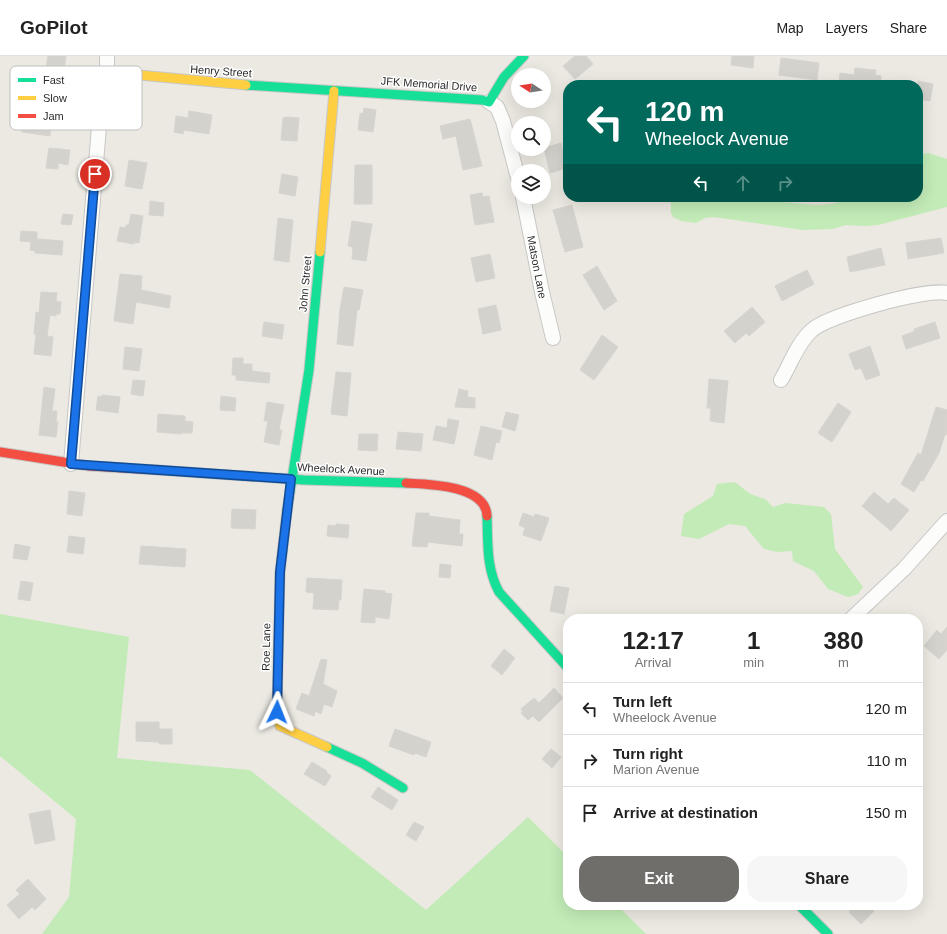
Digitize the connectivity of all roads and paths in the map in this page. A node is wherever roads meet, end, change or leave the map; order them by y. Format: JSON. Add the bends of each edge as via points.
{"nodes":[{"id":1,"x":524,"y":56,"type":"edge"},
{"id":2,"x":142,"y":76,"type":"edge"},
{"id":3,"x":334,"y":91,"type":"junction"},
{"id":4,"x":489,"y":102,"type":"junction"},
{"id":5,"x":99,"y":130,"type":"edge"},
{"id":6,"x":514,"y":164,"type":"edge"},
{"id":7,"x":524,"y":204,"type":"edge"},
{"id":8,"x":947,"y":293,"type":"edge"},
{"id":9,"x":553,"y":338,"type":"dead end"},
{"id":10,"x":781,"y":380,"type":"dead end"},
{"id":11,"x":0,"y":452,"type":"edge"},
{"id":12,"x":71,"y":464,"type":"junction"},
{"id":13,"x":291,"y":479,"type":"junction"},
{"id":14,"x":947,"y":521,"type":"edge"},
{"id":15,"x":856,"y":614,"type":"edge"},
{"id":16,"x":563,"y":663,"type":"edge"},
{"id":17,"x":403,"y":788,"type":"dead end"},
{"id":18,"x":804,"y":910,"type":"edge"},
{"id":19,"x":828,"y":934,"type":"edge"}],
"edges":[{"from":1,"to":4,"type":"street","name":"JFK Memorial Drive","via":[[496,88]]},
{"from":2,"to":3,"type":"street","name":"Henry Street"},
{"from":3,"to":4,"type":"street","name":"JFK Memorial Drive"},
{"from":3,"to":13,"type":"street","name":"John Street","via":[[309,370]]},
{"from":4,"to":6,"type":"street","via":[[497,107],[503,121]]},
{"from":5,"to":12,"type":"street"},
{"from":7,"to":9,"type":"street","name":"Matson Lane"},
{"from":8,"to":10,"type":"street","via":[[921,294],[825,322],[811,330],[804,339]]},
{"from":11,"to":12,"type":"street","name":"Wheelock Avenue"},
{"from":12,"to":13,"type":"street","name":"Wheelock Avenue"},
{"from":13,"to":16,"type":"street","name":"Wheelock Avenue","via":[[446,487],[473,495],[487,510],[486,550],[493,581],[506,602]]},
{"from":13,"to":17,"type":"street","name":"Roe Lane","via":[[280,572],[277,712],[280,726],[362,764]]},
{"from":14,"to":15,"type":"street","via":[[904,569]]},
{"from":18,"to":19,"type":"street"}]}
